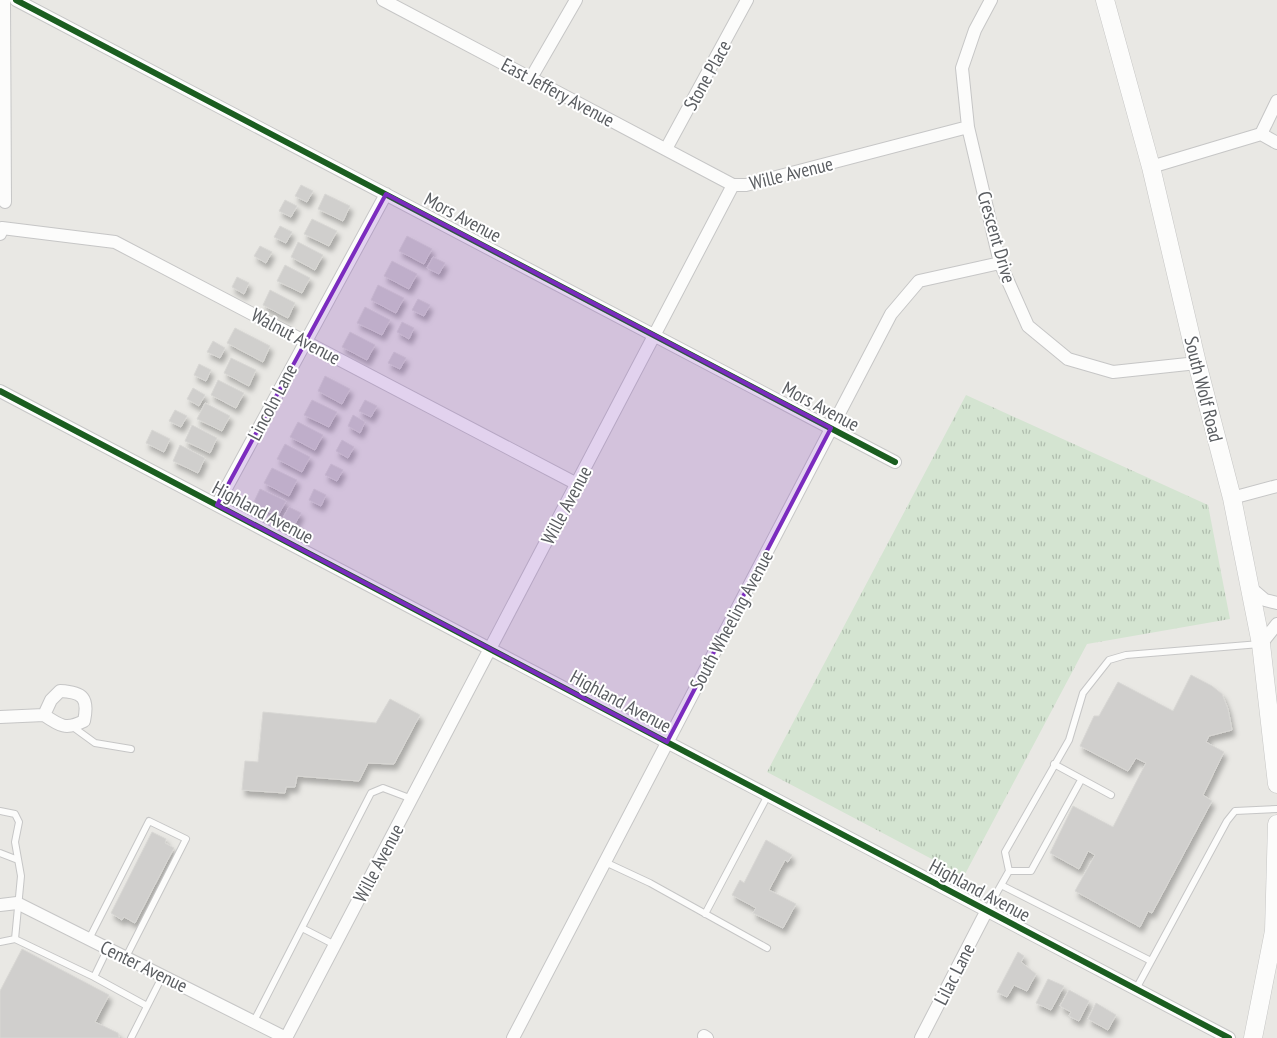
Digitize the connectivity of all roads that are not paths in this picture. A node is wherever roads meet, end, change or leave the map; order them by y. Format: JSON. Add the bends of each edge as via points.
{"nodes":[{"id":1,"x":4,"y":0,"type":"edge"},
{"id":2,"x":16,"y":0,"type":"edge"},
{"id":3,"x":576,"y":0,"type":"edge"},
{"id":4,"x":747,"y":0,"type":"edge"},
{"id":5,"x":991,"y":0,"type":"edge"},
{"id":6,"x":1105,"y":0,"type":"edge"},
{"id":7,"x":388,"y":1,"type":"edge"},
{"id":8,"x":531,"y":78,"type":"junction"},
{"id":9,"x":1277,"y":101,"type":"edge"},
{"id":10,"x":968,"y":127,"type":"junction"},
{"id":11,"x":1260,"y":134,"type":"junction"},
{"id":12,"x":1277,"y":143,"type":"edge"},
{"id":13,"x":666,"y":149,"type":"junction"},
{"id":14,"x":1151,"y":167,"type":"junction"},
{"id":15,"x":734,"y":185,"type":"junction"},
{"id":16,"x":386,"y":194,"type":"junction"},
{"id":17,"x":5,"y":202,"type":"dead end"},
{"id":18,"x":1,"y":231,"type":"edge"},
{"id":19,"x":1000,"y":263,"type":"junction"},
{"id":20,"x":654,"y":335,"type":"junction"},
{"id":21,"x":305,"y":341,"type":"junction"},
{"id":22,"x":1197,"y":363,"type":"junction"},
{"id":23,"x":0,"y":391,"type":"edge"},
{"id":24,"x":831,"y":428,"type":"junction"},
{"id":25,"x":895,"y":462,"type":"dead end"},
{"id":26,"x":577,"y":484,"type":"junction"},
{"id":27,"x":1277,"y":486,"type":"edge"},
{"id":28,"x":1232,"y":498,"type":"junction"},
{"id":29,"x":217,"y":505,"type":"junction"},
{"id":30,"x":1251,"y":588,"type":"junction"},
{"id":31,"x":1277,"y":603,"type":"edge"},
{"id":32,"x":1277,"y":624,"type":"edge"},
{"id":33,"x":1261,"y":644,"type":"junction"},
{"id":34,"x":490,"y":649,"type":"junction"},
{"id":35,"x":44,"y":715,"type":"junction"},
{"id":36,"x":0,"y":717,"type":"edge"},
{"id":37,"x":73,"y":727,"type":"junction"},
{"id":38,"x":667,"y":742,"type":"junction"},
{"id":39,"x":131,"y":749,"type":"dead end"},
{"id":40,"x":1054,"y":764,"type":"junction"},
{"id":41,"x":1081,"y":780,"type":"junction"},
{"id":42,"x":1277,"y":784,"type":"edge"},
{"id":43,"x":768,"y":795,"type":"junction"},
{"id":44,"x":1111,"y":795,"type":"dead end"},
{"id":45,"x":412,"y":799,"type":"junction"},
{"id":46,"x":1277,"y":810,"type":"edge"},
{"id":47,"x":0,"y":811,"type":"edge"},
{"id":48,"x":1277,"y":824,"type":"edge"},
{"id":49,"x":0,"y":853,"type":"edge"},
{"id":50,"x":18,"y":860,"type":"junction"},
{"id":51,"x":605,"y":862,"type":"junction"},
{"id":52,"x":1008,"y":871,"type":"junction"},
{"id":53,"x":1001,"y":884,"type":"junction"},
{"id":54,"x":17,"y":903,"type":"junction"},
{"id":55,"x":0,"y":905,"type":"edge"},
{"id":56,"x":986,"y":910,"type":"junction"},
{"id":57,"x":705,"y":914,"type":"junction"},
{"id":58,"x":302,"y":928,"type":"junction"},
{"id":59,"x":15,"y":939,"type":"junction"},
{"id":60,"x":89,"y":939,"type":"junction"},
{"id":61,"x":0,"y":942,"type":"edge"},
{"id":62,"x":335,"y":945,"type":"junction"},
{"id":63,"x":108,"y":948,"type":"junction"},
{"id":64,"x":767,"y":948,"type":"dead end"},
{"id":65,"x":126,"y":957,"type":"junction"},
{"id":66,"x":1151,"y":961,"type":"junction"},
{"id":67,"x":163,"y":975,"type":"junction"},
{"id":68,"x":94,"y":977,"type":"junction"},
{"id":69,"x":1136,"y":989,"type":"junction"},
{"id":70,"x":147,"y":1006,"type":"junction"},
{"id":71,"x":254,"y":1021,"type":"junction"},
{"id":72,"x":131,"y":1038,"type":"edge"},
{"id":73,"x":286,"y":1038,"type":"edge"},
{"id":74,"x":513,"y":1038,"type":"edge"},
{"id":75,"x":921,"y":1038,"type":"edge"},
{"id":76,"x":1229,"y":1038,"type":"edge"},
{"id":77,"x":1253,"y":1038,"type":"edge"}],
"edges":[{"from":1,"to":17,"type":"street"},
{"from":2,"to":16,"type":"street","name":"Mors Avenue"},
{"from":3,"to":8,"type":"street"},
{"from":4,"to":13,"type":"street","name":"Stone Place"},
{"from":5,"to":10,"type":"street","name":"Crescent Drive","via":[[975,30],[962,68]]},
{"from":6,"to":14,"type":"main road","name":"South Wolf Road"},
{"from":7,"to":8,"type":"street","name":"East Jeffery Avenue"},
{"from":8,"to":13,"type":"street","name":"East Jeffery Avenue"},
{"from":9,"to":11,"type":"street"},
{"from":10,"to":15,"type":"street","name":"Wille Avenue","via":[[746,185]]},
{"from":10,"to":19,"type":"street","name":"Crescent Drive"},
{"from":11,"to":12,"type":"street"},
{"from":11,"to":14,"type":"street"},
{"from":13,"to":15,"type":"street","name":"East Jeffery Avenue"},
{"from":14,"to":22,"type":"main road","name":"South Wolf Road"},
{"from":15,"to":20,"type":"street","name":"Wille Avenue"},
{"from":16,"to":20,"type":"street","name":"Mors Avenue"},
{"from":16,"to":21,"type":"street","name":"Lincoln Lane"},
{"from":18,"to":21,"type":"street","name":"Walnut Avenue","via":[[115,242]]},
{"from":19,"to":22,"type":"street","name":"Crescent Drive","via":[[1028,326],[1068,360],[1113,372]]},
{"from":19,"to":24,"type":"street","name":"South Wheeling Avenue","via":[[919,281],[891,314]]},
{"from":20,"to":24,"type":"street","name":"Mors Avenue"},
{"from":20,"to":26,"type":"street","name":"Wille Avenue"},
{"from":21,"to":26,"type":"street","name":"Walnut Avenue"},
{"from":21,"to":29,"type":"street","name":"Lincoln Lane"},
{"from":22,"to":28,"type":"main road","name":"South Wolf Road"},
{"from":23,"to":29,"type":"street","name":"Highland Avenue"},
{"from":24,"to":25,"type":"street","name":"Mors Avenue"},
{"from":24,"to":38,"type":"street","name":"South Wheeling Avenue"},
{"from":26,"to":34,"type":"street","name":"Wille Avenue"},
{"from":27,"to":28,"type":"street"},
{"from":28,"to":30,"type":"main road","name":"South Wolf Road"},
{"from":29,"to":34,"type":"street","name":"Highland Avenue"},
{"from":30,"to":31,"type":"street","via":[[1265,600]]},
{"from":30,"to":33,"type":"main road","name":"South Wolf Road"},
{"from":32,"to":33,"type":"street"},
{"from":33,"to":40,"type":"lane","via":[[1126,655],[1110,660],[1083,693],[1069,740]]},
{"from":33,"to":42,"type":"main road","name":"South Wolf Road"},
{"from":34,"to":38,"type":"street","name":"Highland Avenue"},
{"from":34,"to":45,"type":"street","name":"Wille Avenue"},
{"from":35,"to":36,"type":"street"},
{"from":35,"to":37,"type":"street","via":[[60,725]]},
{"from":35,"to":37,"type":"street","via":[[60,691],[74,691],[83,697],[87,707],[84,721]]},
{"from":37,"to":39,"type":"lane","via":[[95,743]]},
{"from":38,"to":43,"type":"street","name":"Highland Avenue"},
{"from":38,"to":51,"type":"street","name":"South Wheeling Avenue"},
{"from":40,"to":41,"type":"lane"},
{"from":40,"to":52,"type":"lane","via":[[1005,852]]},
{"from":41,"to":44,"type":"lane"},
{"from":41,"to":52,"type":"lane","via":[[1032,871]]},
{"from":43,"to":56,"type":"street","name":"Highland Avenue"},
{"from":43,"to":57,"type":"lane"},
{"from":45,"to":58,"type":"lane","via":[[383,788],[371,794]]},
{"from":45,"to":62,"type":"street","name":"Wille Avenue"},
{"from":46,"to":66,"type":"lane","via":[[1235,811]]},
{"from":47,"to":50,"type":"lane","via":[[15,814],[19,822],[15,842]]},
{"from":48,"to":77,"type":"main road","via":[[1274,931]]},
{"from":49,"to":50,"type":"lane"},
{"from":50,"to":54,"type":"lane","via":[[21,876]]},
{"from":51,"to":57,"type":"lane"},
{"from":51,"to":74,"type":"street","name":"South Wheeling Avenue"},
{"from":52,"to":53,"type":"lane"},
{"from":53,"to":56,"type":"lane"},
{"from":53,"to":66,"type":"lane"},
{"from":54,"to":55,"type":"street"},
{"from":54,"to":59,"type":"lane"},
{"from":54,"to":60,"type":"street","name":"Center Avenue"},
{"from":56,"to":69,"type":"street","name":"Highland Avenue"},
{"from":56,"to":75,"type":"street","name":"Lilac Lane"},
{"from":57,"to":64,"type":"lane"},
{"from":58,"to":62,"type":"lane"},
{"from":58,"to":71,"type":"lane"},
{"from":59,"to":61,"type":"lane"},
{"from":59,"to":68,"type":"lane"},
{"from":60,"to":63,"type":"street","name":"Center Avenue"},
{"from":60,"to":65,"type":"lane","via":[[149,821],[186,839]]},
{"from":62,"to":73,"type":"street","name":"Wille Avenue"},
{"from":63,"to":65,"type":"street","name":"Center Avenue"},
{"from":63,"to":68,"type":"lane"},
{"from":65,"to":67,"type":"street","name":"Center Avenue"},
{"from":66,"to":69,"type":"lane"},
{"from":67,"to":70,"type":"lane"},
{"from":67,"to":71,"type":"street","name":"Center Avenue"},
{"from":68,"to":70,"type":"lane"},
{"from":69,"to":76,"type":"street","name":"Highland Avenue"},
{"from":70,"to":72,"type":"lane"},
{"from":71,"to":73,"type":"street","name":"Center Avenue"}]}
